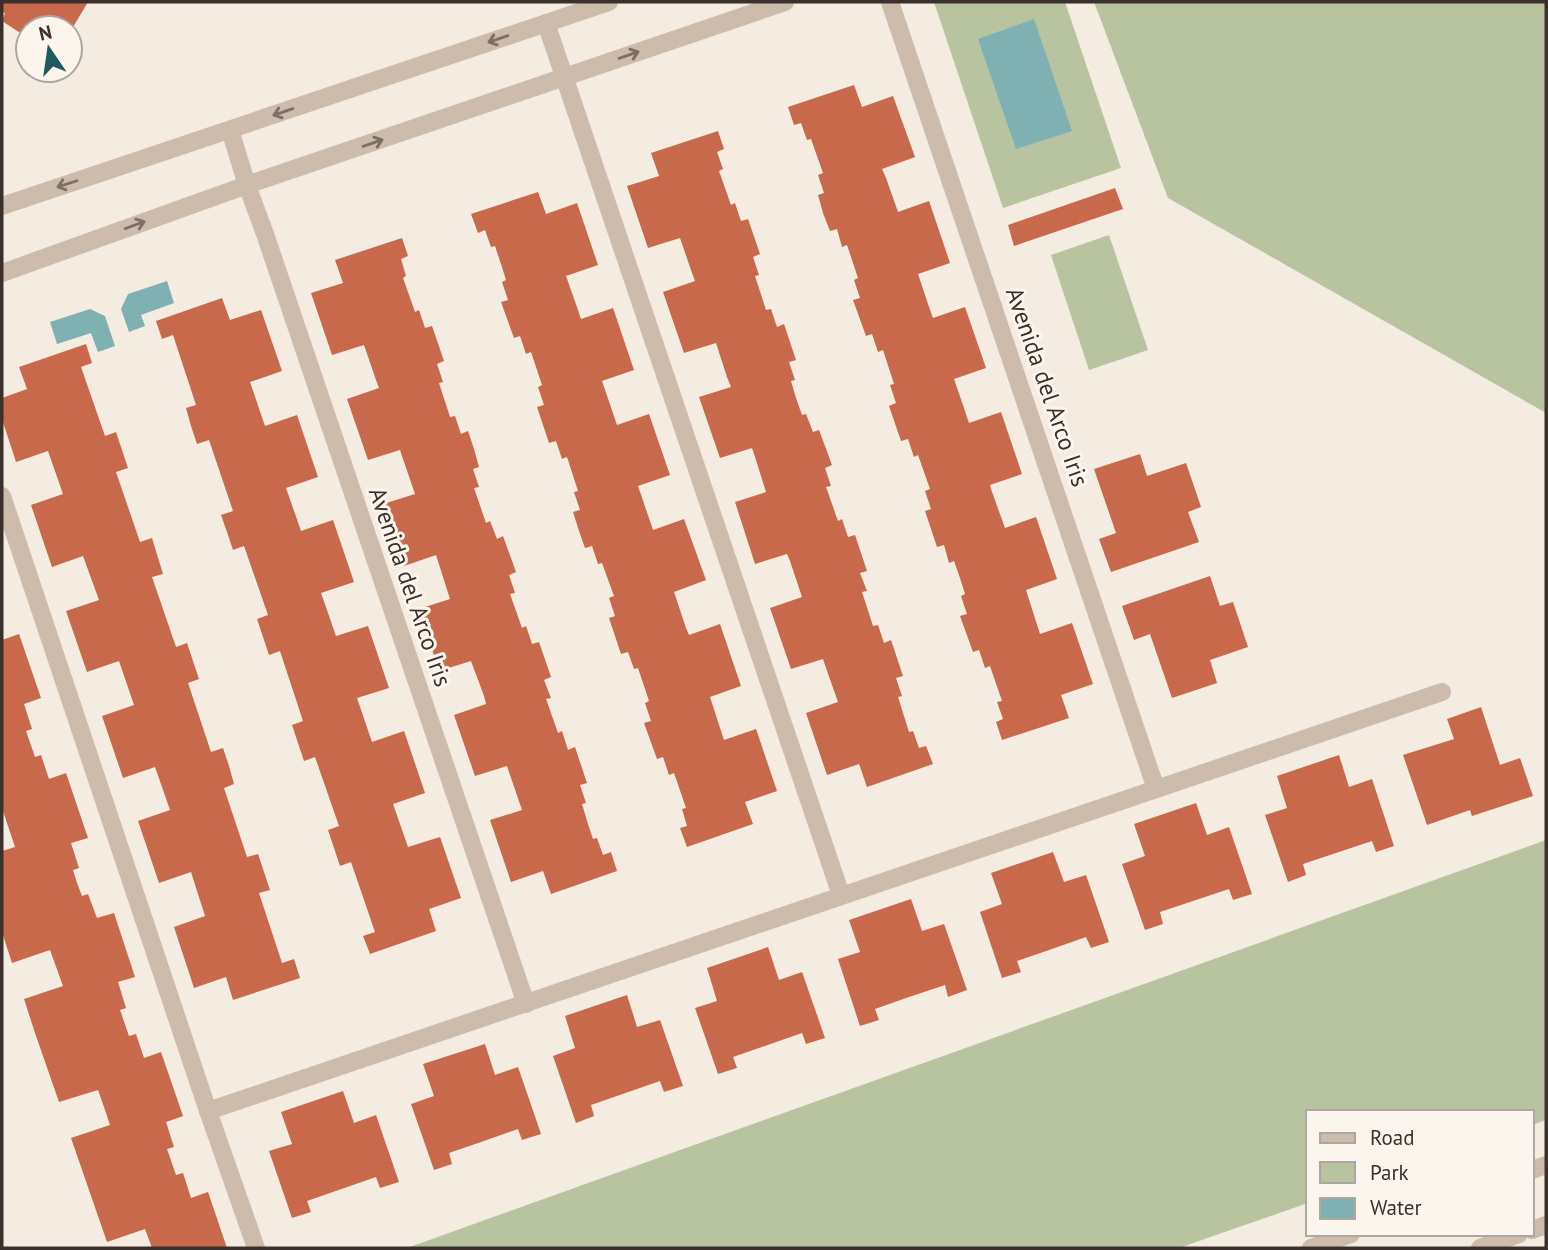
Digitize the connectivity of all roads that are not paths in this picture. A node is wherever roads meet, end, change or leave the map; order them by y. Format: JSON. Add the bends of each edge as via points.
{"nodes":[{"id":1,"x":609,"y":2,"type":"edge"},
{"id":2,"x":785,"y":2,"type":"edge"},
{"id":3,"x":890,"y":2,"type":"edge"},
{"id":4,"x":546,"y":23,"type":"junction"},
{"id":5,"x":565,"y":78,"type":"junction"},
{"id":6,"x":230,"y":130,"type":"junction"},
{"id":7,"x":247,"y":186,"type":"junction"},
{"id":8,"x":2,"y":206,"type":"edge"},
{"id":9,"x":2,"y":273,"type":"edge"},
{"id":10,"x":2,"y":496,"type":"edge"},
{"id":11,"x":1442,"y":692,"type":"dead end"},
{"id":12,"x":1156,"y":789,"type":"junction"},
{"id":13,"x":841,"y":895,"type":"junction"},
{"id":14,"x":526,"y":1004,"type":"junction"},
{"id":15,"x":208,"y":1111,"type":"junction"},
{"id":16,"x":1345,"y":1236,"type":"edge"},
{"id":17,"x":1513,"y":1236,"type":"edge"},
{"id":18,"x":256,"y":1248,"type":"edge"},
{"id":19,"x":1311,"y":1248,"type":"edge"},
{"id":20,"x":1480,"y":1248,"type":"edge"}],
"edges":[{"from":1,"to":4,"type":"street"},
{"from":5,"to":2,"type":"street","one_way":true},
{"from":3,"to":12,"type":"street","name":"Avenida del Arco Iris"},
{"from":4,"to":5,"type":"street"},
{"from":4,"to":6,"type":"street","one_way":true},
{"from":7,"to":5,"type":"street","one_way":true},
{"from":5,"to":13,"type":"street"},
{"from":6,"to":7,"type":"street","name":"Avenida del Arco Iris"},
{"from":6,"to":8,"type":"street","one_way":true},
{"from":9,"to":7,"type":"street","one_way":true},
{"from":7,"to":14,"type":"street","name":"Avenida del Arco Iris"},
{"from":10,"to":15,"type":"street"},
{"from":11,"to":12,"type":"street"},
{"from":12,"to":13,"type":"street"},
{"from":13,"to":14,"type":"street"},
{"from":14,"to":15,"type":"street"},
{"from":15,"to":18,"type":"street"},
{"from":16,"to":19,"type":"street"},
{"from":17,"to":20,"type":"street"}]}
